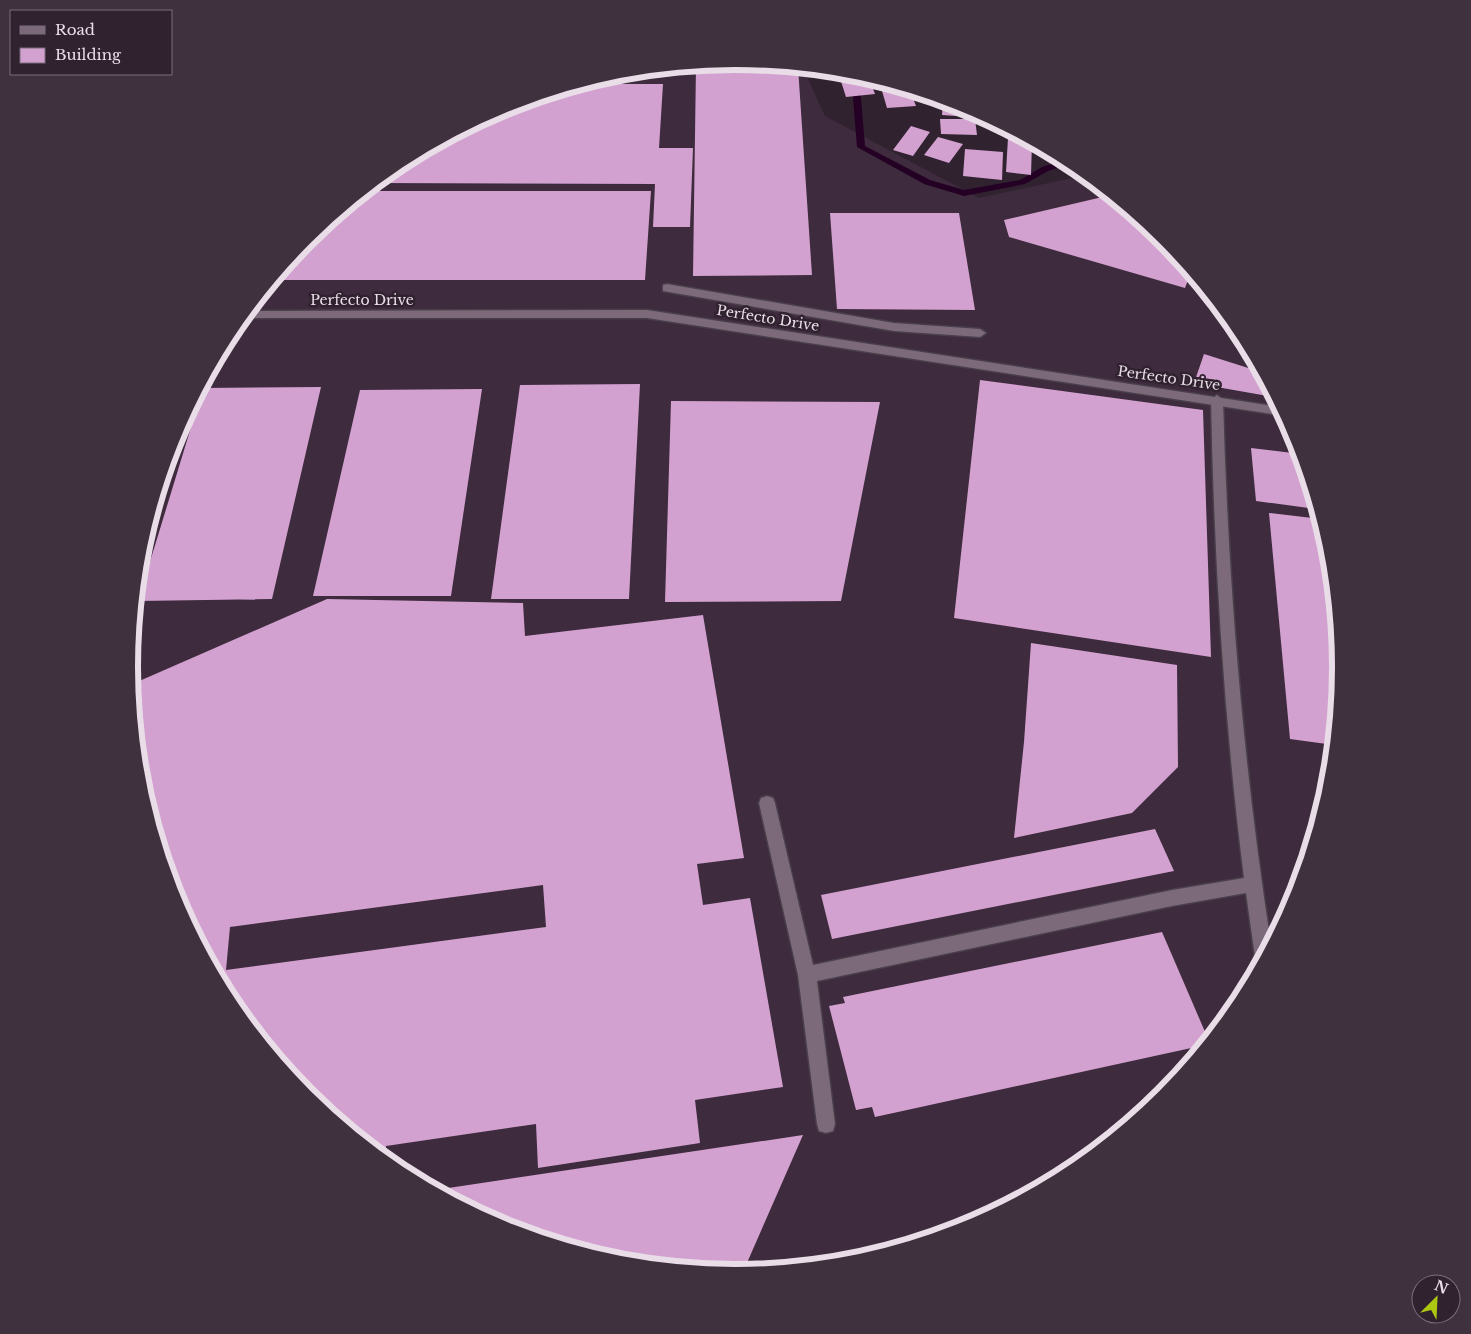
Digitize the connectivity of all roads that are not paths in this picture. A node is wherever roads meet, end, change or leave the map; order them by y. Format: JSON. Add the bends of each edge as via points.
{"nodes":[{"id":1,"x":667,"y":288,"type":"dead end"},
{"id":2,"x":254,"y":315,"type":"edge"},
{"id":3,"x":980,"y":333,"type":"dead end"},
{"id":4,"x":1217,"y":400,"type":"junction"},
{"id":5,"x":1274,"y":410,"type":"edge"},
{"id":6,"x":767,"y":803,"type":"dead end"},
{"id":7,"x":1252,"y":884,"type":"junction"},
{"id":8,"x":1262,"y":948,"type":"edge"},
{"id":9,"x":807,"y":976,"type":"junction"},
{"id":10,"x":826,"y":1124,"type":"dead end"}],
"edges":[{"from":1,"to":3,"type":"street","via":[[894,327]]},
{"from":2,"to":4,"type":"street","name":"Perfecto Drive","via":[[648,314]]},
{"from":4,"to":5,"type":"street","name":"Perfecto Drive"},
{"from":4,"to":7,"type":"street","via":[[1230,686]]},
{"from":6,"to":9,"type":"street"},
{"from":7,"to":8,"type":"street"},
{"from":7,"to":9,"type":"street"},
{"from":9,"to":10,"type":"street"}]}
